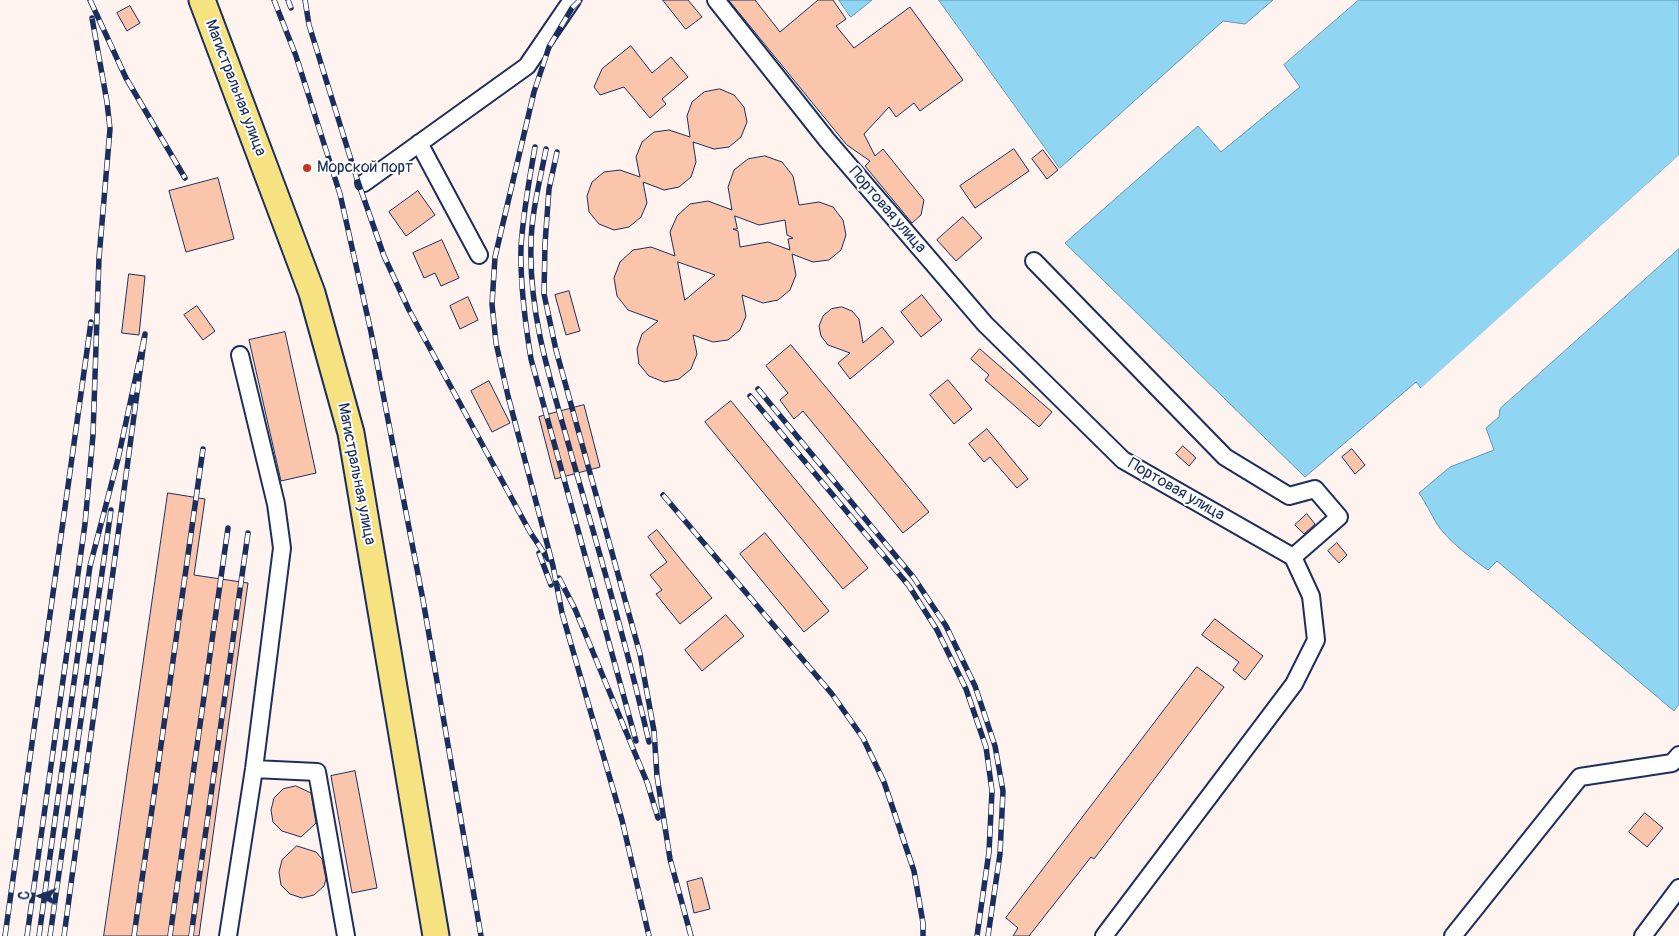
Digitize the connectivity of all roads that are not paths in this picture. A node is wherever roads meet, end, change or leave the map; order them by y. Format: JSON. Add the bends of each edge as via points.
{"nodes":[{"id":1,"x":202,"y":0,"type":"edge"},
{"id":2,"x":572,"y":0,"type":"edge"},
{"id":3,"x":716,"y":0,"type":"edge"},
{"id":4,"x":420,"y":143,"type":"junction"},
{"id":5,"x":364,"y":183,"type":"dead end"},
{"id":6,"x":480,"y":255,"type":"dead end"},
{"id":7,"x":1034,"y":261,"type":"dead end"},
{"id":8,"x":240,"y":355,"type":"dead end"},
{"id":9,"x":1293,"y":556,"type":"junction"},
{"id":10,"x":1679,"y":755,"type":"edge"},
{"id":11,"x":254,"y":769,"type":"junction"},
{"id":12,"x":1679,"y":888,"type":"edge"},
{"id":13,"x":228,"y":936,"type":"edge"},
{"id":14,"x":346,"y":936,"type":"edge"},
{"id":15,"x":436,"y":936,"type":"edge"},
{"id":16,"x":1104,"y":936,"type":"edge"},
{"id":17,"x":1453,"y":936,"type":"edge"},
{"id":18,"x":1643,"y":936,"type":"edge"}],
"edges":[{"from":1,"to":15,"type":"highway","name":"Магистральная улица","via":[[312,293],[351,433]]},
{"from":2,"to":4,"type":"street","via":[[527,66]]},
{"from":3,"to":9,"type":"street","name":"Портовая улица","via":[[827,140],[985,324],[1123,460]]},
{"from":4,"to":5,"type":"street"},
{"from":4,"to":6,"type":"street"},
{"from":7,"to":9,"type":"street","via":[[1225,457],[1289,496],[1315,489],[1339,517]]},
{"from":8,"to":11,"type":"street","via":[[276,504],[282,548]]},
{"from":9,"to":16,"type":"street","via":[[1311,596],[1316,640],[1294,684]]},
{"from":10,"to":17,"type":"street","via":[[1672,764],[1580,777]]},
{"from":11,"to":13,"type":"street"},
{"from":11,"to":14,"type":"street","via":[[317,772]]},
{"from":12,"to":18,"type":"street"}]}
